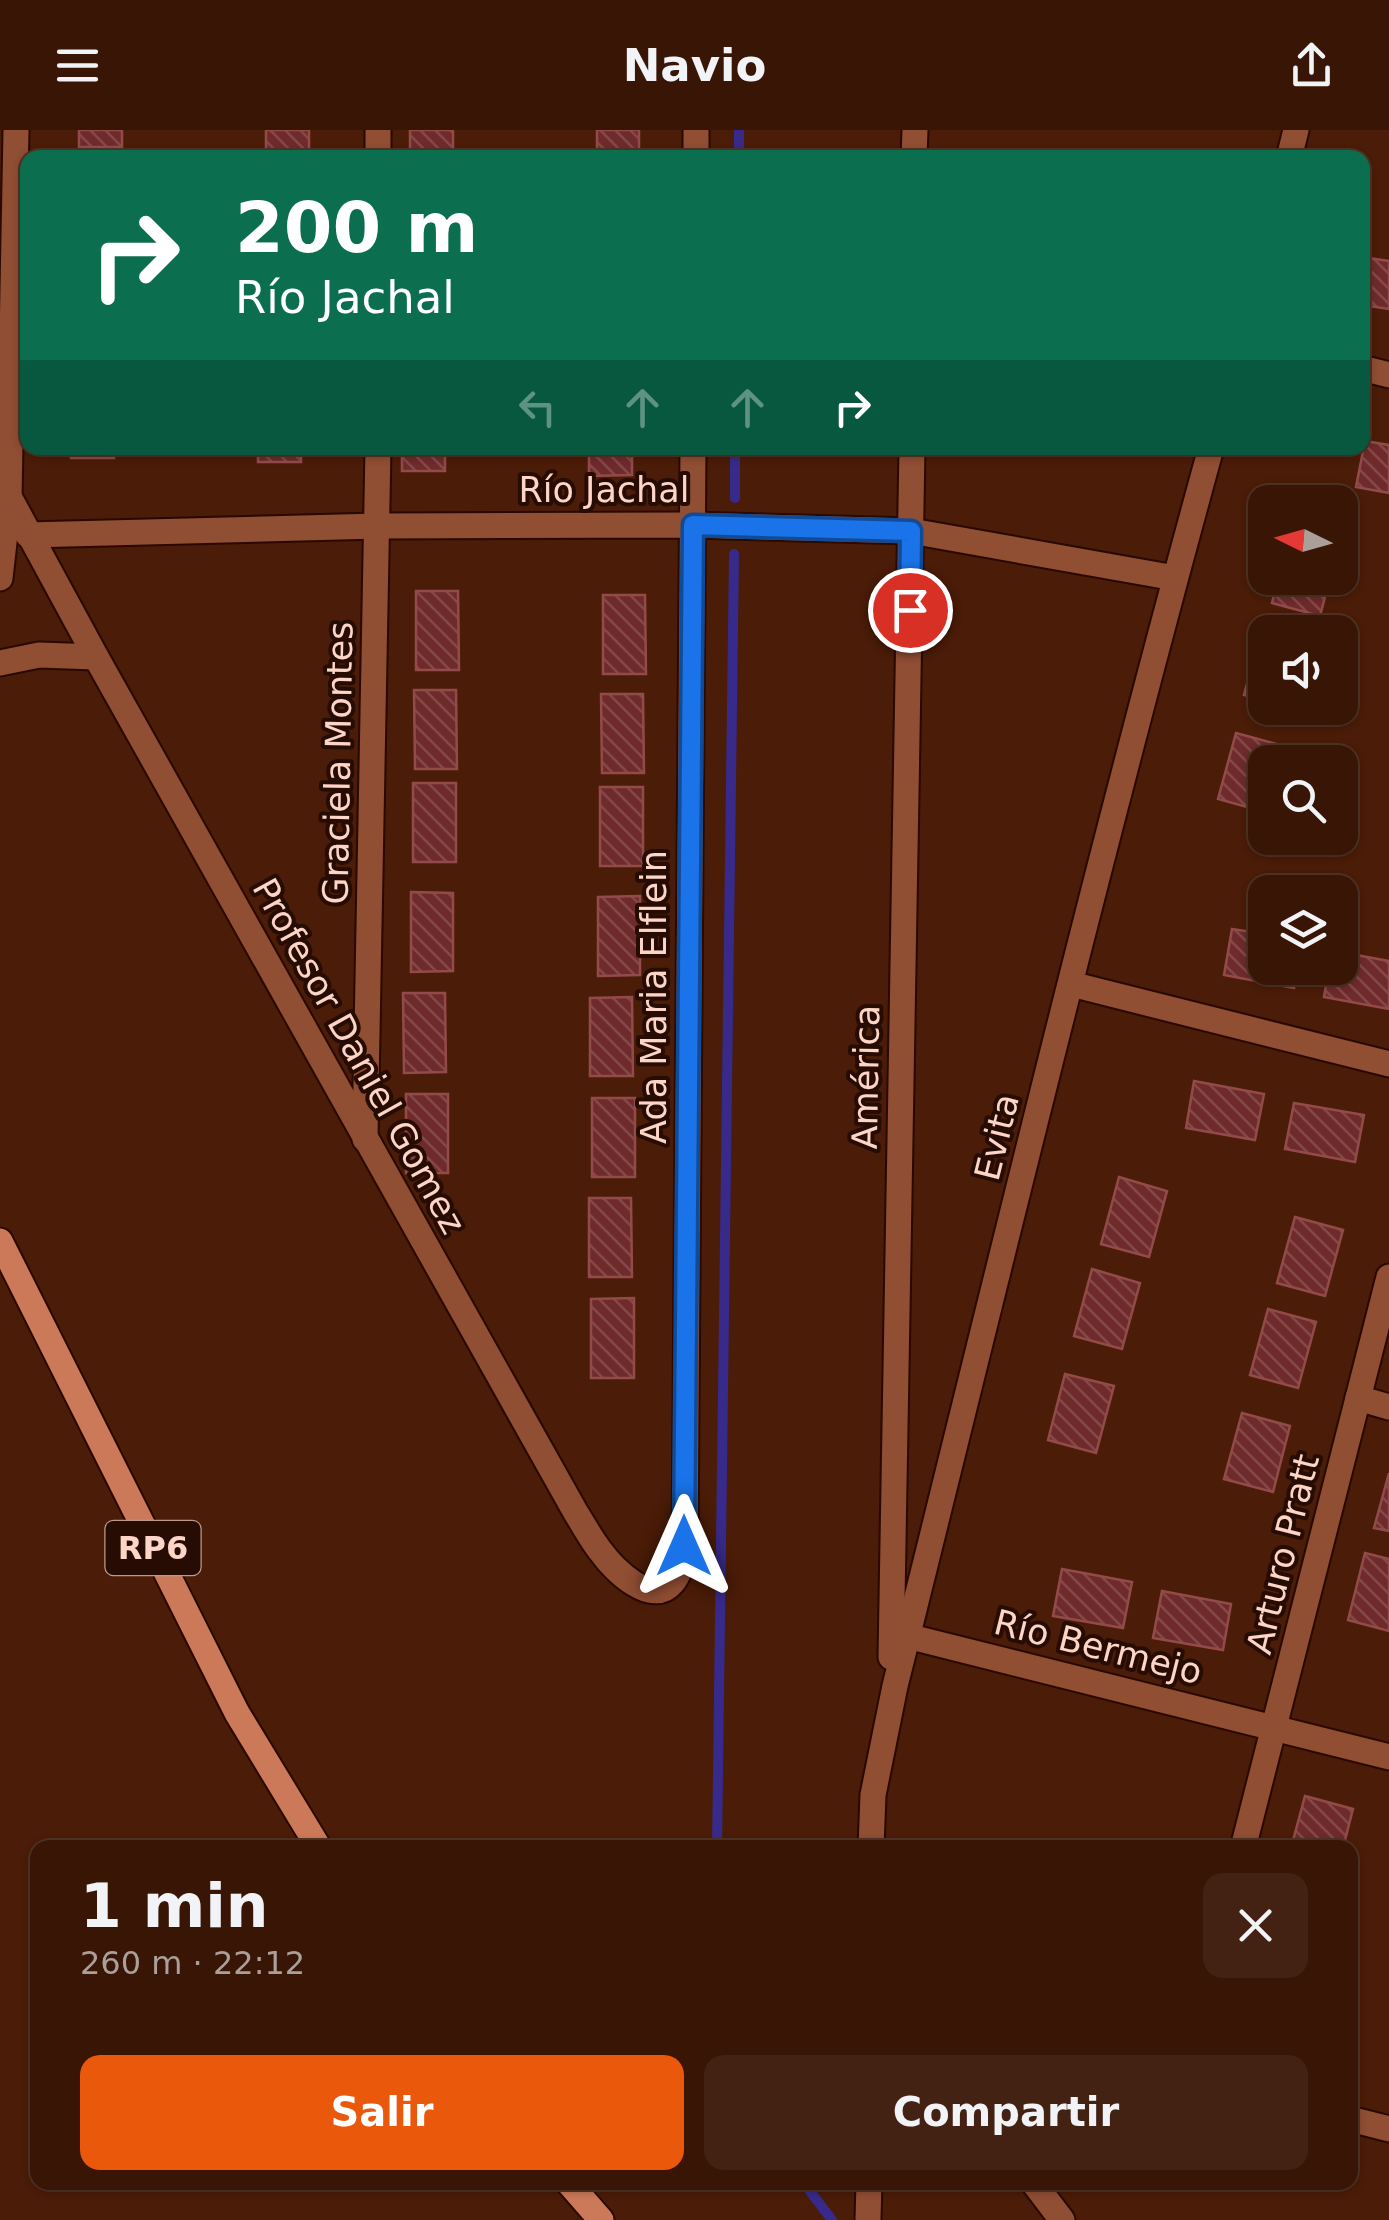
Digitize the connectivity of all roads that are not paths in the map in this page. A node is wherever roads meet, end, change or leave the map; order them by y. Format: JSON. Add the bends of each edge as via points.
{"nodes":[{"id":1,"x":16,"y":130,"type":"edge"},
{"id":2,"x":378,"y":455,"type":"edge"},
{"id":3,"x":694,"y":455,"type":"edge"},
{"id":4,"x":912,"y":455,"type":"edge"},
{"id":5,"x":1209,"y":455,"type":"edge"},
{"id":6,"x":4,"y":489,"type":"edge"},
{"id":7,"x":693,"y":525,"type":"junction"},
{"id":8,"x":378,"y":526,"type":"junction"},
{"id":9,"x":911,"y":531,"type":"junction"},
{"id":10,"x":28,"y":535,"type":"junction"},
{"id":11,"x":0,"y":578,"type":"edge"},
{"id":12,"x":1175,"y":578,"type":"junction"},
{"id":13,"x":96,"y":658,"type":"junction"},
{"id":14,"x":0,"y":663,"type":"edge"},
{"id":15,"x":1071,"y":984,"type":"junction"},
{"id":16,"x":1389,"y":1064,"type":"edge"},
{"id":17,"x":365,"y":1139,"type":"junction"},
{"id":18,"x":0,"y":1241,"type":"edge"},
{"id":19,"x":1389,"y":1277,"type":"edge"},
{"id":20,"x":1358,"y":1398,"type":"junction"},
{"id":21,"x":1389,"y":1407,"type":"edge"},
{"id":22,"x":684,"y":1546,"type":"joint"},
{"id":23,"x":907,"y":1636,"type":"junction"},
{"id":24,"x":890,"y":1708,"type":"junction"},
{"id":25,"x":1275,"y":1727,"type":"junction"},
{"id":26,"x":1389,"y":1757,"type":"edge"},
{"id":27,"x":314,"y":1840,"type":"edge"},
{"id":28,"x":870,"y":1840,"type":"edge"},
{"id":29,"x":1245,"y":1840,"type":"edge"},
{"id":30,"x":1358,"y":2121,"type":"edge"},
{"id":31,"x":1389,"y":2129,"type":"edge"},
{"id":32,"x":575,"y":2190,"type":"edge"},
{"id":33,"x":870,"y":2190,"type":"edge"},
{"id":34,"x":1038,"y":2190,"type":"edge"},
{"id":35,"x":600,"y":2220,"type":"edge"},
{"id":36,"x":868,"y":2220,"type":"edge"},
{"id":37,"x":1062,"y":2220,"type":"edge"}],
"edges":[{"from":1,"to":6,"type":"street"},
{"from":2,"to":8,"type":"street","name":"Graciela Montes"},
{"from":3,"to":7,"type":"street","name":"Ada Maria Elflein"},
{"from":4,"to":9,"type":"street","name":"América"},
{"from":5,"to":12,"type":"street","name":"Evita"},
{"from":6,"to":10,"type":"street","name":"Profesor Daniel Gomez"},
{"from":6,"to":11,"type":"street"},
{"from":7,"to":8,"type":"street","name":"Río Jachal"},
{"from":7,"to":9,"type":"street","name":"Río Jachal"},
{"from":7,"to":22,"type":"street","name":"Ada Maria Elflein"},
{"from":8,"to":10,"type":"street","name":"Río Jachal"},
{"from":8,"to":17,"type":"street","name":"Graciela Montes"},
{"from":9,"to":12,"type":"street","name":"Río Jachal"},
{"from":9,"to":24,"type":"street","name":"América"},
{"from":10,"to":13,"type":"street","name":"Profesor Daniel Gomez"},
{"from":12,"to":15,"type":"street","name":"Evita"},
{"from":13,"to":14,"type":"street","via":[[40,655]]},
{"from":13,"to":17,"type":"street","name":"Profesor Daniel Gomez"},
{"from":15,"to":16,"type":"street"},
{"from":15,"to":23,"type":"street","name":"Evita"},
{"from":17,"to":22,"type":"street","name":"Profesor Daniel Gomez","via":[[603,1556],[638,1586],[657,1591],[675,1581]]},
{"from":18,"to":27,"type":"main road","number":"RP6","via":[[237,1712]]},
{"from":19,"to":20,"type":"street","name":"Arturo Pratt"},
{"from":20,"to":21,"type":"street"},
{"from":20,"to":25,"type":"street","name":"Arturo Pratt"},
{"from":23,"to":24,"type":"street","name":"Evita"},
{"from":23,"to":25,"type":"street","name":"Río Bermejo"},
{"from":24,"to":28,"type":"street","name":"Evita"},
{"from":25,"to":26,"type":"street","name":"Río Bermejo"},
{"from":25,"to":29,"type":"street","name":"Arturo Pratt"},
{"from":30,"to":31,"type":"street"},
{"from":32,"to":35,"type":"main road"},
{"from":33,"to":36,"type":"street"},
{"from":34,"to":37,"type":"street"}]}
